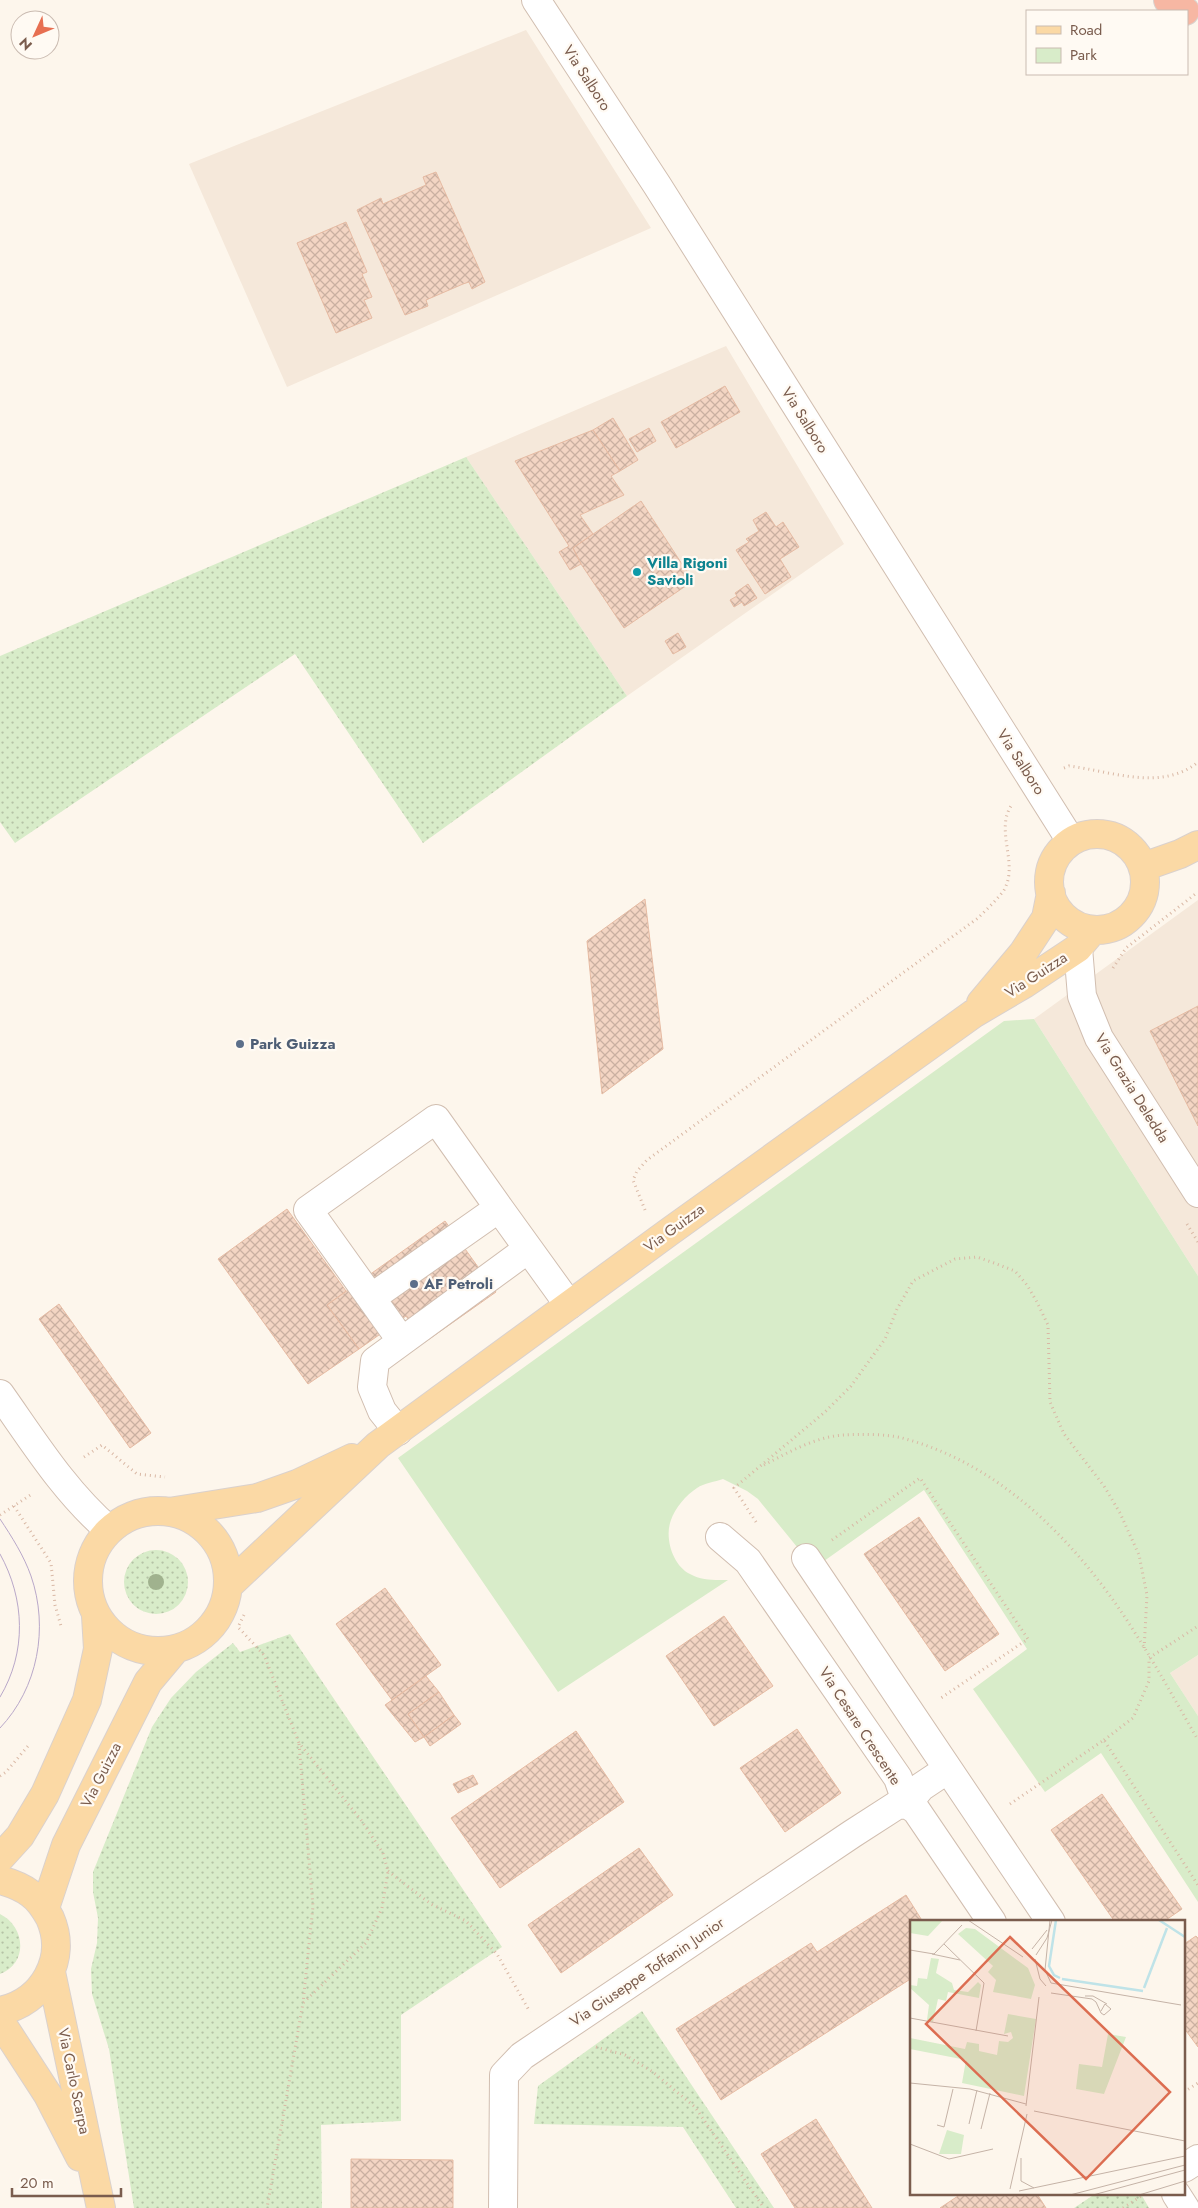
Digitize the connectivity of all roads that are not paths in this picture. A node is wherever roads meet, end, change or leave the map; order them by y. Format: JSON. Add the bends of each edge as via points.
{"nodes":[{"id":1,"x":536,"y":0,"type":"edge"},
{"id":2,"x":1168,"y":0,"type":"edge"},
{"id":3,"x":1183,"y":10,"type":"edge"},
{"id":4,"x":1071,"y":842,"type":"junction"},
{"id":5,"x":1198,"y":845,"type":"edge"},
{"id":6,"x":1143,"y":867,"type":"junction"},
{"id":7,"x":1051,"y":893,"type":"junction"},
{"id":8,"x":1085,"y":939,"type":"junction"},
{"id":9,"x":973,"y":1014,"type":"junction"},
{"id":10,"x":1198,"y":1193,"type":"edge"},
{"id":11,"x":499,"y":1208,"type":"junction"},
{"id":12,"x":528,"y":1249,"type":"junction"},
{"id":13,"x":371,"y":1298,"type":"junction"},
{"id":14,"x":569,"y":1305,"type":"junction"},
{"id":15,"x":401,"y":1340,"type":"junction"},
{"id":16,"x":0,"y":1394,"type":"edge"},
{"id":17,"x":388,"y":1438,"type":"junction"},
{"id":18,"x":169,"y":1512,"type":"junction"},
{"id":19,"x":109,"y":1530,"type":"junction"},
{"id":20,"x":720,"y":1537,"type":"dead end"},
{"id":21,"x":806,"y":1558,"type":"road end"},
{"id":22,"x":228,"y":1586,"type":"junction"},
{"id":23,"x":96,"y":1616,"type":"junction"},
{"id":24,"x":174,"y":1650,"type":"junction"},
{"id":25,"x":948,"y":1769,"type":"junction"},
{"id":26,"x":907,"y":1804,"type":"junction"},
{"id":27,"x":0,"y":1858,"type":"edge"},
{"id":28,"x":0,"y":1880,"type":"edge"},
{"id":29,"x":45,"y":1908,"type":"junction"},
{"id":30,"x":991,"y":1920,"type":"edge"},
{"id":31,"x":1050,"y":1920,"type":"edge"},
{"id":32,"x":51,"y":1972,"type":"junction"},
{"id":33,"x":0,"y":2011,"type":"edge"},
{"id":34,"x":0,"y":2021,"type":"edge"},
{"id":35,"x":1198,"y":2159,"type":"edge"},
{"id":36,"x":1186,"y":2167,"type":"edge"},
{"id":37,"x":1177,"y":2196,"type":"edge"},
{"id":38,"x":99,"y":2199,"type":"edge"},
{"id":39,"x":503,"y":2208,"type":"edge"},
{"id":40,"x":1185,"y":2208,"type":"edge"}],
"edges":[{"from":1,"to":4,"type":"street","name":"Via Salboro","via":[[658,185]]},
{"from":2,"to":3,"type":"highway"},
{"from":4,"to":6,"type":"main road","via":[[1096,834],[1112,836],[1136,853]]},
{"from":4,"to":7,"type":"main road","name":"Via Guizza","via":[[1052,866]]},
{"from":5,"to":6,"type":"main road"},
{"from":6,"to":8,"type":"main road","name":"Via Guizza","via":[[1146,883],[1143,898],[1135,912],[1123,923]]},
{"from":7,"to":8,"type":"main road","via":[[1057,907],[1078,926]]},
{"from":7,"to":9,"type":"main road","name":"Via Guizza","via":[[1046,918]]},
{"from":8,"to":9,"type":"main road","name":"Via Guizza","via":[[1024,984]]},
{"from":8,"to":10,"type":"street","name":"Via Grazia Deledda","via":[[1082,996],[1099,1038]]},
{"from":9,"to":14,"type":"main road","name":"Via Guizza"},
{"from":11,"to":12,"type":"street"},
{"from":11,"to":13,"type":"street"},
{"from":11,"to":13,"type":"street","via":[[436,1119],[308,1210]]},
{"from":12,"to":14,"type":"street"},
{"from":12,"to":15,"type":"street"},
{"from":13,"to":15,"type":"street"},
{"from":14,"to":17,"type":"main road","name":"Via Guizza"},
{"from":15,"to":17,"type":"street","via":[[374,1360],[372,1387],[382,1410]]},
{"from":16,"to":19,"type":"street","via":[[58,1476],[84,1508]]},
{"from":17,"to":18,"type":"main road","name":"Via Guizza","via":[[297,1484],[257,1498]]},
{"from":17,"to":22,"type":"main road","name":"Via Guizza"},
{"from":18,"to":19,"type":"main road","name":"Via Guizza","via":[[147,1512],[127,1518]]},
{"from":18,"to":22,"type":"main road","name":"Via Guizza","via":[[188,1518],[206,1529],[215,1540],[227,1565]]},
{"from":19,"to":23,"type":"main road","name":"Via Guizza","via":[[96,1549],[88,1571],[88,1594]]},
{"from":20,"to":26,"type":"street","name":"Via Cesare Crescente","via":[[748,1561],[898,1778]]},
{"from":21,"to":25,"type":"street"},
{"from":22,"to":24,"type":"main road","name":"Via Guizza","via":[[224,1608],[212,1627],[195,1642]]},
{"from":23,"to":24,"type":"main road","name":"Via Guizza","via":[[110,1634],[130,1646],[152,1652]]},
{"from":23,"to":27,"type":"main road","name":"Via Guizza","via":[[98,1649],[88,1700],[45,1794],[20,1836]]},
{"from":24,"to":29,"type":"main road","name":"Via Guizza","via":[[148,1682],[74,1828]]},
{"from":25,"to":26,"type":"street","via":[[921,1787]]},
{"from":25,"to":31,"type":"street"},
{"from":26,"to":30,"type":"street","name":"Via Cesare Crescente","via":[[916,1810]]},
{"from":26,"to":39,"type":"street","name":"Via Giuseppe Toffanin Junior","via":[[897,1805],[852,1834],[522,2056],[504,2075]]},
{"from":28,"to":29,"type":"main road","via":[[33,1894]]},
{"from":29,"to":32,"type":"main road","via":[[54,1928],[56,1950]]},
{"from":32,"to":33,"type":"main road","via":[[29,2000]]},
{"from":32,"to":38,"type":"main road","name":"Via Carlo Scarpa"},
{"from":34,"to":38,"type":"main road","name":"Via Carlo Scarpa","via":[[48,2095]]},
{"from":35,"to":36,"type":"street"},
{"from":37,"to":40,"type":"street"}]}
